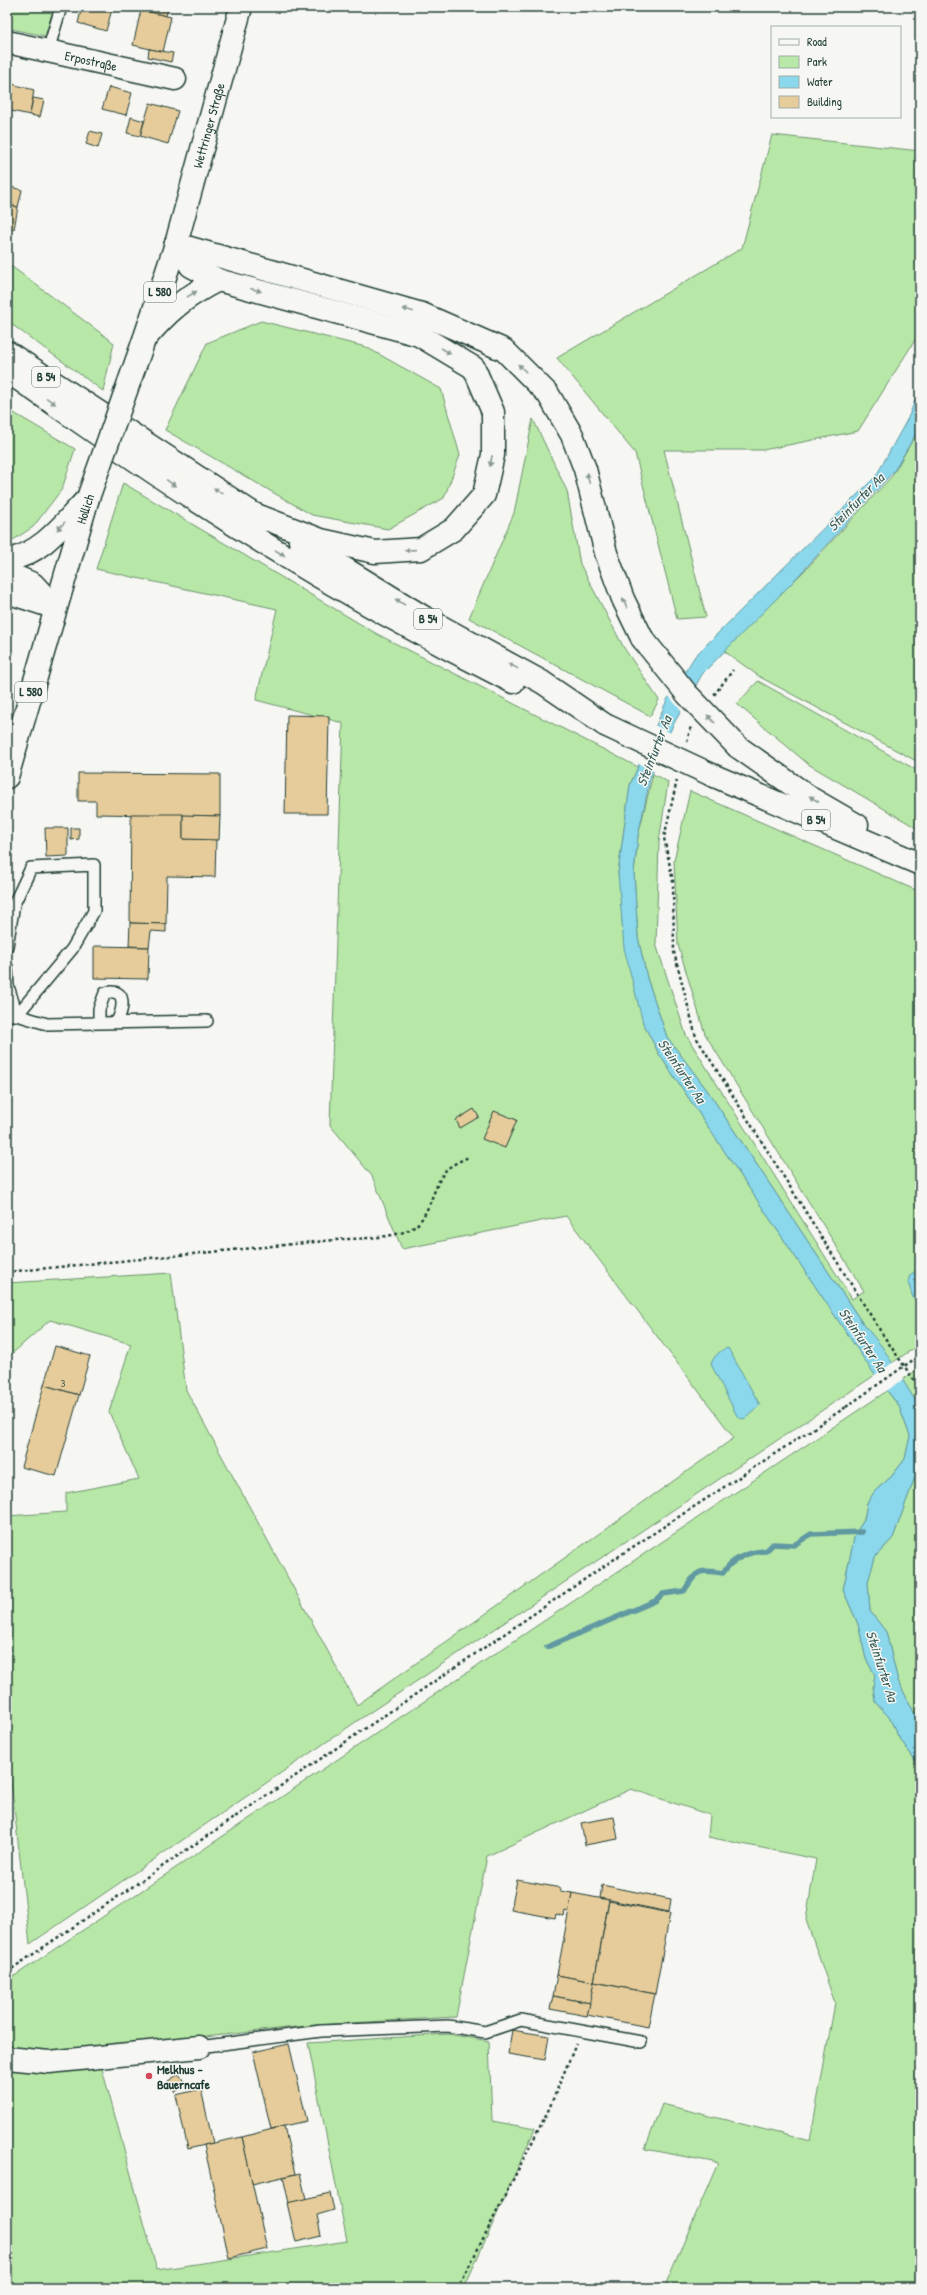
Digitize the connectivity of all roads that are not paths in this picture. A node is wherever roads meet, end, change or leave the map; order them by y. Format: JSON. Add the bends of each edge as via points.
{"nodes":[{"id":1,"x":61,"y":7,"type":"edge"},
{"id":2,"x":241,"y":7,"type":"edge"},
{"id":3,"x":7,"y":42,"type":"edge"},
{"id":4,"x":48,"y":51,"type":"junction"},
{"id":5,"x":175,"y":79,"type":"dead end"},
{"id":6,"x":176,"y":244,"type":"junction"},
{"id":7,"x":218,"y":280,"type":"junction"},
{"id":8,"x":144,"y":340,"type":"junction"},
{"id":9,"x":7,"y":352,"type":"edge"},
{"id":10,"x":7,"y":371,"type":"edge"},
{"id":11,"x":88,"y":498,"type":"junction"},
{"id":12,"x":251,"y":513,"type":"junction"},
{"id":13,"x":7,"y":560,"type":"edge"},
{"id":14,"x":7,"y":573,"type":"edge"},
{"id":15,"x":7,"y":592,"type":"edge"},
{"id":16,"x":55,"y":608,"type":"junction"},
{"id":17,"x":605,"y":725,"type":"junction"},
{"id":18,"x":7,"y":777,"type":"edge"},
{"id":19,"x":920,"y":862,"type":"edge"},
{"id":20,"x":7,"y":946,"type":"edge"},
{"id":21,"x":7,"y":967,"type":"edge"},
{"id":22,"x":12,"y":1015,"type":"edge"},
{"id":23,"x":207,"y":1021,"type":"dead end"},
{"id":24,"x":99,"y":1022,"type":"junction"},
{"id":25,"x":117,"y":1022,"type":"junction"},
{"id":26,"x":641,"y":2042,"type":"dead end"},
{"id":27,"x":199,"y":2047,"type":"joint"},
{"id":28,"x":7,"y":2058,"type":"edge"}],
"edges":[{"from":1,"to":4,"type":"lane"},
{"from":2,"to":6,"type":"main road","name":"Wettringer Straße","number":"L 580"},
{"from":3,"to":4,"type":"main road","name":"Erpostraße"},
{"from":4,"to":5,"type":"main road","name":"Erpostraße"},
{"from":6,"to":7,"type":"main road","via":[[191,266]]},
{"from":6,"to":8,"type":"main road","name":"Hollich","number":"L 580"},
{"from":19,"to":6,"type":"main road","one_way":true,"bridge":true,"via":[[812,798],[738,747],[687,694],[642,638],[623,599],[606,553],[585,469],[572,435],[548,394],[504,350],[422,314]]},
{"from":8,"to":7,"type":"main road","one_way":true,"via":[[165,315],[190,295]]},
{"from":7,"to":12,"type":"main road","one_way":true,"via":[[419,335],[474,368],[493,412],[493,455],[484,495],[454,529],[421,549],[375,552],[321,540]]},
{"from":8,"to":11,"type":"main road","name":"Hollich","number":"L 580","bridge":true},
{"from":12,"to":9,"type":"main road","number":"B 54","one_way":true},
{"from":10,"to":17,"type":"main road","number":"B 54","one_way":true,"via":[[193,499],[291,560],[448,649]]},
{"from":11,"to":13,"type":"main road","one_way":true,"via":[[46,542],[18,558]]},
{"from":11,"to":16,"type":"main road","name":"Hollich","number":"L 580"},
{"from":17,"to":12,"type":"main road","number":"B 54","one_way":true,"via":[[542,682],[425,618]]},
{"from":14,"to":16,"type":"main road","via":[[33,584]]},
{"from":15,"to":16,"type":"main road"},
{"from":16,"to":18,"type":"main road","name":"Hollich","number":"L 580"},
{"from":17,"to":19,"type":"main road","number":"B 54","bridge":true,"via":[[712,775]]},
{"from":20,"to":22,"type":"lane","via":[[14,904],[31,868],[94,865],[94,911],[72,949]]},
{"from":21,"to":22,"type":"lane"},
{"from":22,"to":24,"type":"lane","via":[[47,1024]]},
{"from":23,"to":25,"type":"lane"},
{"from":24,"to":25,"type":"lane"},
{"from":24,"to":25,"type":"lane","via":[[101,1001],[105,993],[112,991],[121,996],[122,1012]]},
{"from":26,"to":27,"type":"lane","via":[[521,2020],[485,2032],[448,2026],[321,2031]]},
{"from":27,"to":28,"type":"main road","via":[[49,2062]]}]}
